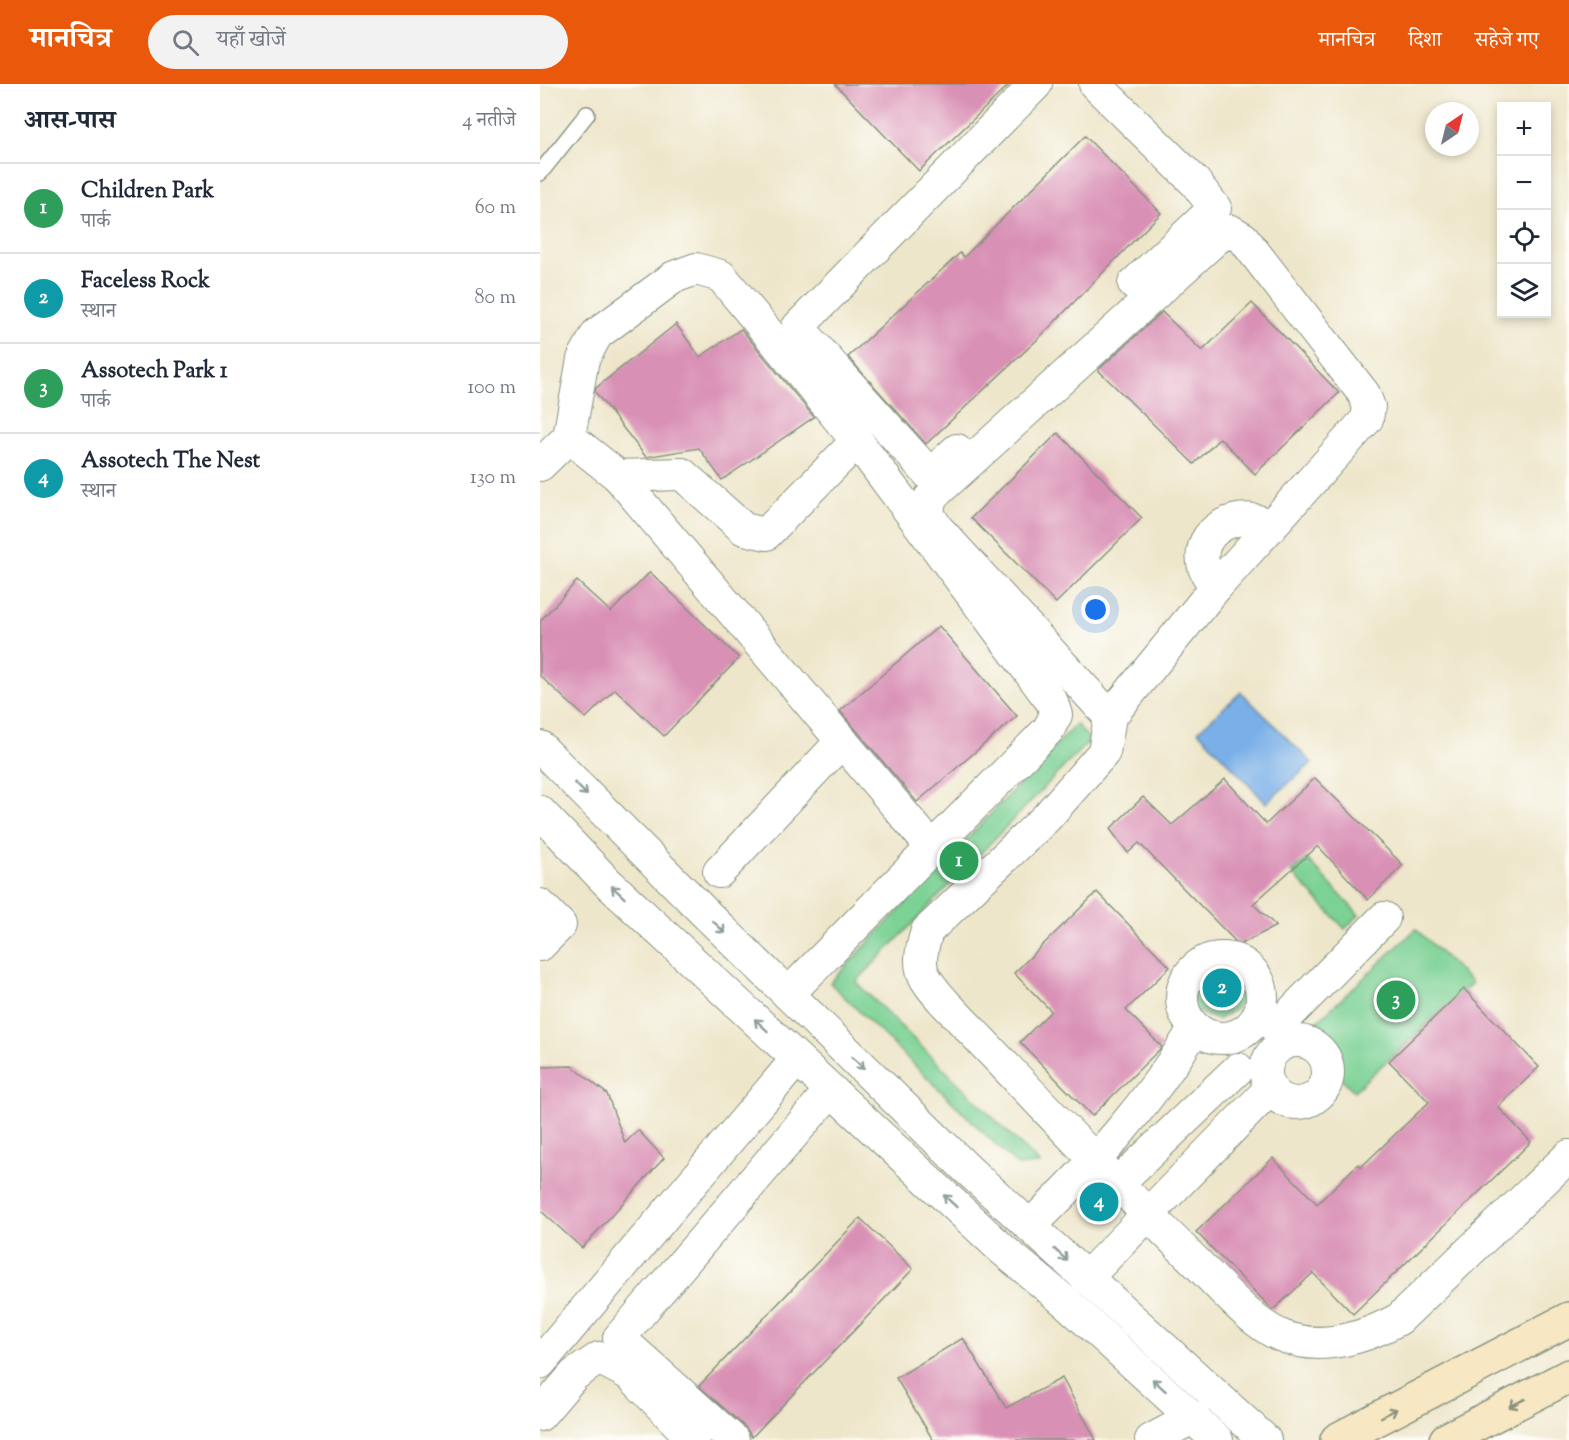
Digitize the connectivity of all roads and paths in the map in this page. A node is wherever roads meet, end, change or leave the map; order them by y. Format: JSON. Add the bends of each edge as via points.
{"nodes":[{"id":1,"x":1035,"y":84,"type":"edge"},
{"id":2,"x":1095,"y":84,"type":"edge"},
{"id":3,"x":587,"y":114,"type":"dead end"},
{"id":4,"x":540,"y":173,"type":"edge"},
{"id":5,"x":569,"y":437,"type":"junction"},
{"id":6,"x":857,"y":441,"type":"junction"},
{"id":7,"x":540,"y":465,"type":"edge"},
{"id":8,"x":618,"y":476,"type":"junction"},
{"id":9,"x":1110,"y":717,"type":"junction"},
{"id":10,"x":842,"y":741,"type":"junction"},
{"id":11,"x":540,"y":747,"type":"edge"},
{"id":12,"x":540,"y":812,"type":"edge"},
{"id":13,"x":933,"y":849,"type":"junction"},
{"id":14,"x":719,"y":872,"type":"dead end"},
{"id":15,"x":540,"y":905,"type":"edge"},
{"id":16,"x":1384,"y":918,"type":"dead end"},
{"id":17,"x":540,"y":945,"type":"edge"},
{"id":18,"x":788,"y":994,"type":"junction"},
{"id":19,"x":1276,"y":1027,"type":"junction"},
{"id":20,"x":1195,"y":1028,"type":"junction"},
{"id":21,"x":797,"y":1059,"type":"junction"},
{"id":22,"x":1238,"y":1069,"type":"dead end"},
{"id":23,"x":1270,"y":1089,"type":"junction"},
{"id":24,"x":831,"y":1090,"type":"junction"},
{"id":25,"x":1569,"y":1156,"type":"edge"},
{"id":26,"x":1096,"y":1160,"type":"junction"},
{"id":27,"x":1118,"y":1184,"type":"junction"},
{"id":28,"x":998,"y":1197,"type":"junction"},
{"id":29,"x":1146,"y":1214,"type":"junction"},
{"id":30,"x":974,"y":1223,"type":"junction"},
{"id":31,"x":1030,"y":1226,"type":"junction"},
{"id":32,"x":1086,"y":1278,"type":"junction"},
{"id":33,"x":1569,"y":1319,"type":"edge"},
{"id":34,"x":545,"y":1345,"type":"edge"},
{"id":35,"x":1569,"y":1376,"type":"edge"},
{"id":36,"x":540,"y":1415,"type":"edge"},
{"id":37,"x":1194,"y":1417,"type":"junction"},
{"id":38,"x":694,"y":1440,"type":"edge"},
{"id":39,"x":733,"y":1440,"type":"edge"},
{"id":40,"x":1151,"y":1440,"type":"edge"},
{"id":41,"x":1217,"y":1440,"type":"edge"},
{"id":42,"x":1265,"y":1440,"type":"edge"},
{"id":43,"x":1337,"y":1440,"type":"edge"},
{"id":44,"x":1446,"y":1440,"type":"edge"}],
"edges":[{"from":1,"to":2,"type":"street","via":[[798,327],[930,475],[1215,208],[1195,182]]},
{"from":3,"to":4,"type":"lane"},
{"from":5,"to":6,"type":"street","via":[[583,360],[597,334],[675,277],[696,269],[722,276]]},
{"from":5,"to":7,"type":"street"},
{"from":5,"to":8,"type":"street"},
{"from":6,"to":8,"type":"street","via":[[765,534],[744,529],[682,474]]},
{"from":6,"to":13,"type":"street","via":[[1052,702],[1056,715],[1048,730]]},
{"from":8,"to":10,"type":"street"},
{"from":9,"to":9,"type":"street","via":[[938,528],[928,514],[930,498],[1218,237],[1232,231],[1250,248],[1364,394],[1370,407],[1367,419],[1216,587]]},
{"from":9,"to":26,"type":"street","via":[[1104,752],[1046,818],[927,931],[920,954],[920,972],[929,985]]},
{"from":10,"to":13,"type":"street"},
{"from":10,"to":14,"type":"street"},
{"from":11,"to":18,"type":"street","one_way":true},
{"from":21,"to":12,"type":"street","one_way":true,"via":[[606,881]]},
{"from":13,"to":18,"type":"street"},
{"from":15,"to":17,"type":"street","via":[[560,925]]},
{"from":16,"to":19,"type":"street"},
{"from":18,"to":28,"type":"street","one_way":true},
{"from":19,"to":20,"type":"street","via":[[1249,1028],[1232,1038],[1206,1036]]},
{"from":19,"to":20,"type":"street","via":[[1254,973],[1238,961],[1218,957],[1194,968],[1181,992],[1186,1018]]},
{"from":19,"to":23,"type":"street","via":[[1273,1051],[1265,1069]]},
{"from":19,"to":23,"type":"street","via":[[1319,1050],[1328,1069],[1327,1080],[1316,1097],[1296,1104],[1286,1102]]},
{"from":20,"to":26,"type":"street","via":[[1163,1080]]},
{"from":21,"to":24,"type":"street"},
{"from":21,"to":34,"type":"street"},
{"from":22,"to":27,"type":"street"},
{"from":23,"to":29,"type":"street"},
{"from":30,"to":24,"type":"street","one_way":true},
{"from":24,"to":39,"type":"street","via":[[619,1338]]},
{"from":25,"to":29,"type":"street","via":[[1399,1319],[1349,1340],[1306,1341],[1281,1336],[1239,1304]]},
{"from":26,"to":27,"type":"street"},
{"from":26,"to":31,"type":"street"},
{"from":27,"to":29,"type":"street"},
{"from":28,"to":30,"type":"street"},
{"from":28,"to":31,"type":"street"},
{"from":29,"to":32,"type":"street"},
{"from":37,"to":30,"type":"street","one_way":true},
{"from":31,"to":32,"type":"street","one_way":true},
{"from":32,"to":42,"type":"street"},
{"from":43,"to":33,"type":"street","one_way":true},
{"from":35,"to":44,"type":"street","one_way":true},
{"from":36,"to":38,"type":"street","via":[[574,1375],[599,1358],[631,1375]]},
{"from":37,"to":40,"type":"street"},
{"from":37,"to":41,"type":"street"}]}
